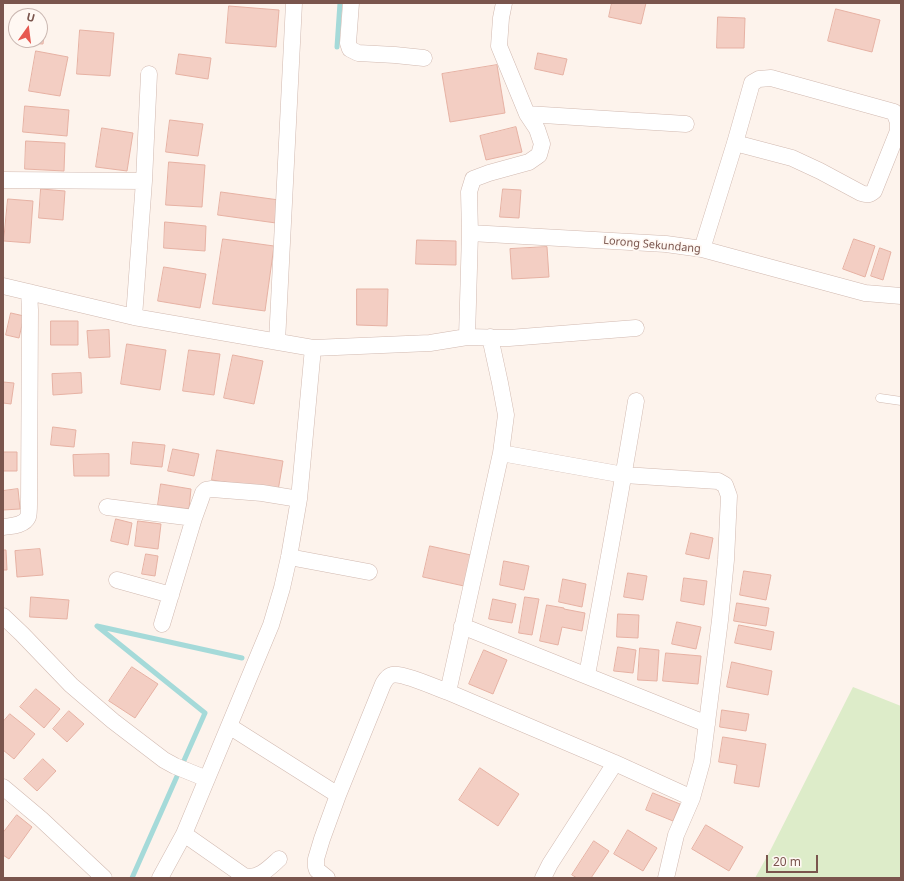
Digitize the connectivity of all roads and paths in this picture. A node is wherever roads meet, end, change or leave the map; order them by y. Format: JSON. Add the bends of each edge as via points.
{"nodes":[{"id":1,"x":294,"y":3,"type":"edge"},
{"id":2,"x":351,"y":3,"type":"edge"},
{"id":3,"x":504,"y":3,"type":"edge"},
{"id":4,"x":424,"y":58,"type":"dead end"},
{"id":5,"x":149,"y":74,"type":"dead end"},
{"id":6,"x":527,"y":114,"type":"junction"},
{"id":7,"x":686,"y":124,"type":"dead end"},
{"id":8,"x":900,"y":131,"type":"edge"},
{"id":9,"x":735,"y":143,"type":"junction"},
{"id":10,"x":3,"y":180,"type":"edge"},
{"id":11,"x":144,"y":181,"type":"junction"},
{"id":12,"x":470,"y":233,"type":"junction"},
{"id":13,"x":702,"y":249,"type":"junction"},
{"id":14,"x":3,"y":286,"type":"edge"},
{"id":15,"x":30,"y":292,"type":"junction"},
{"id":16,"x":901,"y":296,"type":"edge"},
{"id":17,"x":134,"y":317,"type":"junction"},
{"id":18,"x":636,"y":328,"type":"dead end"},
{"id":19,"x":467,"y":337,"type":"junction"},
{"id":20,"x":490,"y":337,"type":"junction"},
{"id":21,"x":277,"y":342,"type":"junction"},
{"id":22,"x":313,"y":348,"type":"junction"},
{"id":23,"x":880,"y":398,"type":"dead end"},
{"id":24,"x":636,"y":401,"type":"dead end"},
{"id":25,"x":901,"y":401,"type":"edge"},
{"id":26,"x":501,"y":453,"type":"junction"},
{"id":27,"x":624,"y":476,"type":"junction"},
{"id":28,"x":299,"y":499,"type":"junction"},
{"id":29,"x":107,"y":507,"type":"dead end"},
{"id":30,"x":194,"y":518,"type":"junction"},
{"id":31,"x":3,"y":527,"type":"edge"},
{"id":32,"x":289,"y":557,"type":"junction"},
{"id":33,"x":369,"y":572,"type":"dead end"},
{"id":34,"x":116,"y":580,"type":"dead end"},
{"id":35,"x":171,"y":595,"type":"junction"},
{"id":36,"x":3,"y":616,"type":"edge"},
{"id":37,"x":162,"y":624,"type":"dead end"},
{"id":38,"x":462,"y":626,"type":"junction"},
{"id":39,"x":586,"y":675,"type":"junction"},
{"id":40,"x":448,"y":692,"type":"junction"},
{"id":41,"x":707,"y":724,"type":"junction"},
{"id":42,"x":229,"y":726,"type":"junction"},
{"id":43,"x":615,"y":763,"type":"junction"},
{"id":44,"x":207,"y":779,"type":"junction"},
{"id":45,"x":3,"y":787,"type":"edge"},
{"id":46,"x":338,"y":795,"type":"junction"},
{"id":47,"x":692,"y":798,"type":"junction"},
{"id":48,"x":184,"y":834,"type":"junction"},
{"id":49,"x":279,"y":859,"type":"dead end"},
{"id":50,"x":104,"y":878,"type":"edge"},
{"id":51,"x":160,"y":878,"type":"edge"},
{"id":52,"x":328,"y":878,"type":"edge"},
{"id":53,"x":543,"y":878,"type":"edge"},
{"id":54,"x":666,"y":878,"type":"edge"}],
"edges":[{"from":1,"to":21,"type":"street"},
{"from":2,"to":4,"type":"street","via":[[348,43],[350,49],[358,53]]},
{"from":3,"to":6,"type":"street","via":[[499,46]]},
{"from":5,"to":11,"type":"street"},
{"from":6,"to":7,"type":"street"},
{"from":6,"to":12,"type":"street","via":[[537,128],[542,144],[538,155],[529,162],[473,179],[469,192]]},
{"from":8,"to":9,"type":"street","via":[[874,191],[870,194],[861,193],[792,158]]},
{"from":8,"to":9,"type":"street","via":[[894,112],[771,78],[759,78],[752,83]]},
{"from":9,"to":13,"type":"street"},
{"from":10,"to":11,"type":"street"},
{"from":11,"to":17,"type":"street"},
{"from":12,"to":13,"type":"street","name":"Lorong Sekundang","via":[[666,244]]},
{"from":12,"to":19,"type":"street"},
{"from":13,"to":16,"type":"street","name":"Lorong Sekundang","via":[[865,293]]},
{"from":14,"to":15,"type":"street"},
{"from":15,"to":17,"type":"street"},
{"from":15,"to":31,"type":"street","via":[[28,517],[22,523]]},
{"from":17,"to":21,"type":"street"},
{"from":18,"to":20,"type":"street","via":[[508,338]]},
{"from":19,"to":20,"type":"street"},
{"from":19,"to":22,"type":"street","via":[[430,343]]},
{"from":20,"to":26,"type":"street","via":[[506,415]]},
{"from":21,"to":22,"type":"street"},
{"from":22,"to":28,"type":"street"},
{"from":23,"to":25,"type":"lane"},
{"from":24,"to":27,"type":"street"},
{"from":26,"to":27,"type":"street"},
{"from":26,"to":38,"type":"street"},
{"from":27,"to":39,"type":"street"},
{"from":27,"to":41,"type":"street","via":[[718,481],[726,486],[730,496],[720,620]]},
{"from":28,"to":30,"type":"street","via":[[262,493],[206,490],[202,493]]},
{"from":28,"to":32,"type":"street"},
{"from":29,"to":30,"type":"street"},
{"from":30,"to":35,"type":"street"},
{"from":32,"to":33,"type":"street"},
{"from":32,"to":42,"type":"street","via":[[271,625]]},
{"from":34,"to":35,"type":"street"},
{"from":35,"to":37,"type":"street"},
{"from":36,"to":44,"type":"street","via":[[71,685],[107,716],[164,760]]},
{"from":38,"to":39,"type":"street"},
{"from":38,"to":40,"type":"street"},
{"from":39,"to":41,"type":"street"},
{"from":40,"to":43,"type":"street"},
{"from":40,"to":46,"type":"street","via":[[397,675],[386,679]]},
{"from":41,"to":47,"type":"street","via":[[702,762]]},
{"from":42,"to":44,"type":"street"},
{"from":42,"to":46,"type":"street"},
{"from":43,"to":47,"type":"street"},
{"from":43,"to":53,"type":"street"},
{"from":44,"to":48,"type":"street"},
{"from":45,"to":50,"type":"street"},
{"from":46,"to":52,"type":"street","via":[[316,864],[317,870]]},
{"from":47,"to":54,"type":"street","via":[[676,834]]},
{"from":48,"to":49,"type":"street","via":[[244,876],[257,876]]},
{"from":48,"to":51,"type":"street"}]}
